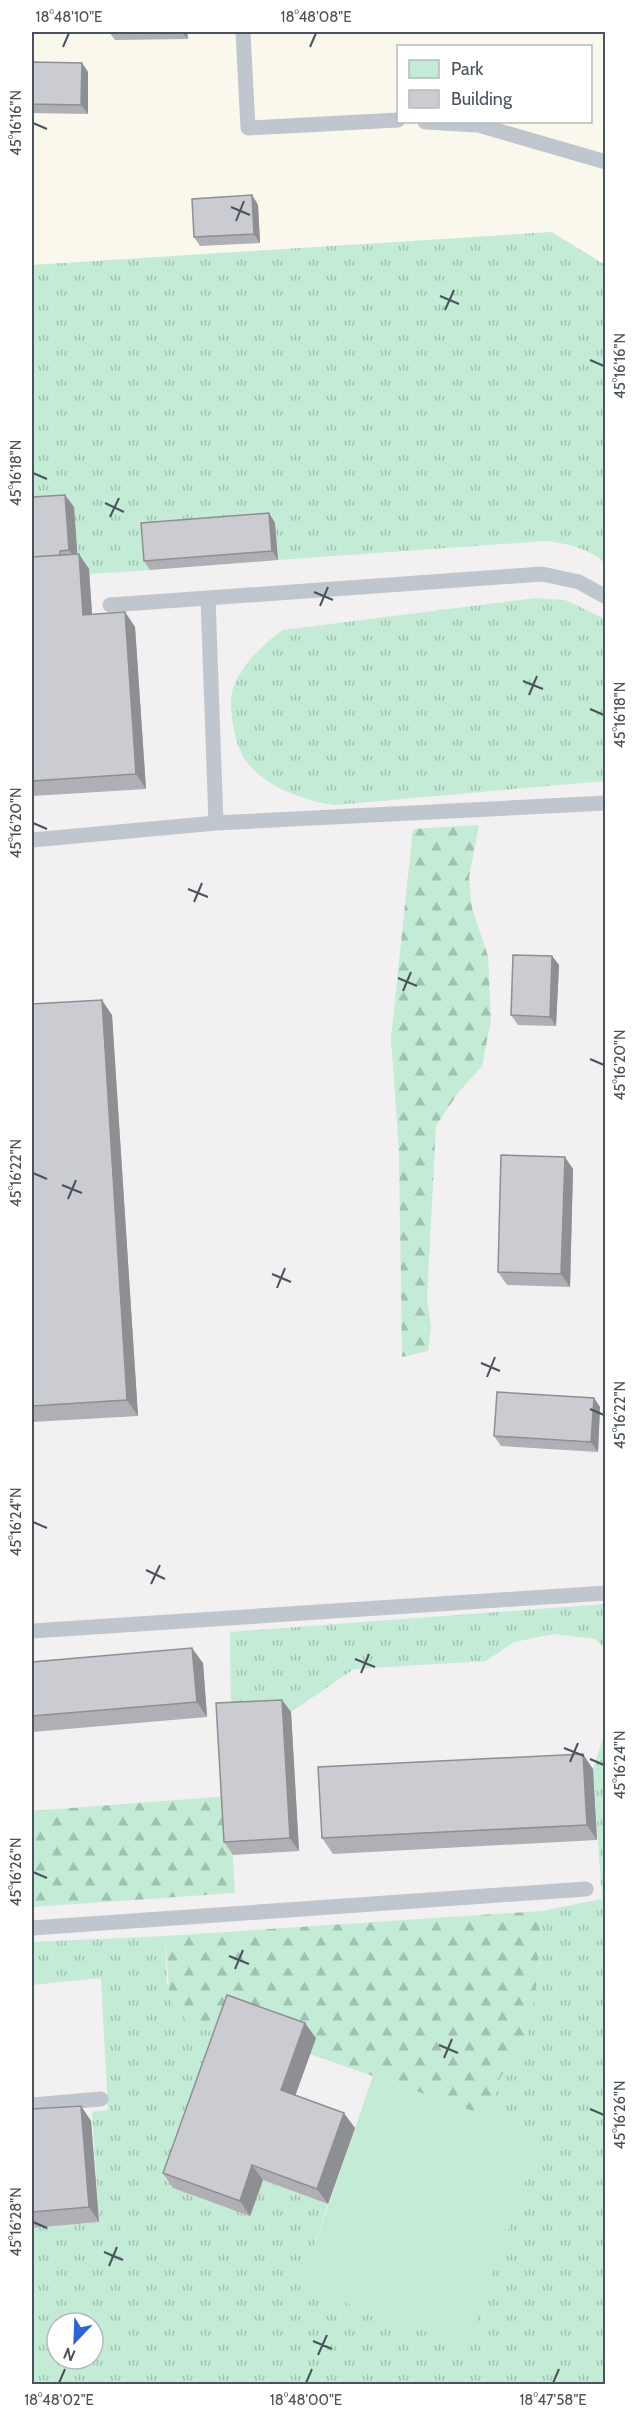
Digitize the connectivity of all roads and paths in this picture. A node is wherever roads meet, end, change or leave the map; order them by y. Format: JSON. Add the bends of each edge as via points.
{"nodes":[{"id":1,"x":243,"y":32,"type":"edge"},
{"id":2,"x":397,"y":120,"type":"edge"},
{"id":3,"x":443,"y":123,"type":"edge"},
{"id":4,"x":606,"y":162,"type":"edge"},
{"id":5,"x":606,"y":597,"type":"edge"},
{"id":6,"x":208,"y":598,"type":"junction"},
{"id":7,"x":110,"y":605,"type":"dead end"},
{"id":8,"x":606,"y":803,"type":"edge"},
{"id":9,"x":216,"y":823,"type":"junction"},
{"id":10,"x":32,"y":840,"type":"edge"},
{"id":11,"x":606,"y":1593,"type":"edge"},
{"id":12,"x":32,"y":1631,"type":"edge"},
{"id":13,"x":586,"y":1889,"type":"dead end"},
{"id":14,"x":32,"y":1928,"type":"edge"},
{"id":15,"x":101,"y":2099,"type":"dead end"},
{"id":16,"x":32,"y":2105,"type":"edge"}],
"edges":[{"from":1,"to":2,"type":"lane","via":[[248,128]]},
{"from":3,"to":4,"type":"lane","via":[[478,125]]},
{"from":5,"to":6,"type":"lane","via":[[579,582],[542,574]]},
{"from":6,"to":7,"type":"lane"},
{"from":6,"to":9,"type":"lane"},
{"from":8,"to":9,"type":"lane"},
{"from":9,"to":10,"type":"lane"},
{"from":11,"to":12,"type":"lane"},
{"from":13,"to":14,"type":"lane"},
{"from":15,"to":16,"type":"lane"}]}
